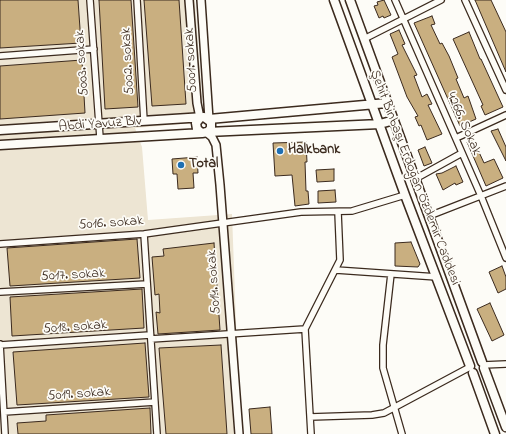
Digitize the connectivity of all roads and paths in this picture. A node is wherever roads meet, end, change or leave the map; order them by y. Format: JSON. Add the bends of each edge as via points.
{"nodes":[{"id":1,"x":90,"y":0,"type":"edge"},
{"id":2,"x":137,"y":0,"type":"edge"},
{"id":3,"x":190,"y":0,"type":"edge"},
{"id":4,"x":202,"y":0,"type":"edge"},
{"id":5,"x":334,"y":0,"type":"edge"},
{"id":6,"x":350,"y":0,"type":"edge"},
{"id":7,"x":395,"y":0,"type":"edge"},
{"id":8,"x":441,"y":0,"type":"edge"},
{"id":9,"x":465,"y":0,"type":"edge"},
{"id":10,"x":403,"y":18,"type":"junction"},
{"id":11,"x":364,"y":39,"type":"junction"},
{"id":12,"x":94,"y":49,"type":"junction"},
{"id":13,"x":0,"y":56,"type":"edge"},
{"id":14,"x":506,"y":90,"type":"edge"},
{"id":15,"x":387,"y":103,"type":"junction"},
{"id":16,"x":372,"y":105,"type":"junction"},
{"id":17,"x":506,"y":115,"type":"edge"},
{"id":18,"x":204,"y":119,"type":"junction"},
{"id":19,"x":394,"y":120,"type":"junction"},
{"id":20,"x":144,"y":122,"type":"junction"},
{"id":21,"x":98,"y":124,"type":"junction"},
{"id":22,"x":380,"y":124,"type":"junction"},
{"id":23,"x":0,"y":130,"type":"edge"},
{"id":24,"x":205,"y":132,"type":"junction"},
{"id":25,"x":100,"y":138,"type":"junction"},
{"id":26,"x":456,"y":138,"type":"junction"},
{"id":27,"x":0,"y":145,"type":"edge"},
{"id":28,"x":462,"y":153,"type":"junction"},
{"id":29,"x":416,"y":179,"type":"junction"},
{"id":30,"x":506,"y":186,"type":"edge"},
{"id":31,"x":405,"y":195,"type":"junction"},
{"id":32,"x":481,"y":196,"type":"junction"},
{"id":33,"x":338,"y":212,"type":"junction"},
{"id":34,"x":429,"y":216,"type":"junction"},
{"id":35,"x":224,"y":224,"type":"junction"},
{"id":36,"x":144,"y":234,"type":"junction"},
{"id":37,"x":0,"y":244,"type":"edge"},
{"id":38,"x":506,"y":258,"type":"edge"},
{"id":39,"x":336,"y":270,"type":"junction"},
{"id":40,"x":391,"y":274,"type":"junction"},
{"id":41,"x":437,"y":277,"type":"junction"},
{"id":42,"x":147,"y":284,"type":"junction"},
{"id":43,"x":0,"y":292,"type":"edge"},
{"id":44,"x":305,"y":330,"type":"junction"},
{"id":45,"x":232,"y":334,"type":"junction"},
{"id":46,"x":151,"y":337,"type":"junction"},
{"id":47,"x":0,"y":344,"type":"edge"},
{"id":48,"x":0,"y":348,"type":"edge"},
{"id":49,"x":506,"y":364,"type":"edge"},
{"id":50,"x":483,"y":365,"type":"junction"},
{"id":51,"x":471,"y":369,"type":"junction"},
{"id":52,"x":155,"y":402,"type":"junction"},
{"id":53,"x":394,"y":408,"type":"junction"},
{"id":54,"x":4,"y":412,"type":"junction"},
{"id":55,"x":310,"y":417,"type":"junction"},
{"id":56,"x":506,"y":428,"type":"edge"},
{"id":57,"x":6,"y":434,"type":"edge"},
{"id":58,"x":157,"y":434,"type":"edge"},
{"id":59,"x":239,"y":434,"type":"edge"},
{"id":60,"x":311,"y":434,"type":"edge"},
{"id":61,"x":402,"y":434,"type":"edge"},
{"id":62,"x":495,"y":434,"type":"edge"}],
"edges":[{"from":1,"to":12,"type":"street","name":"5003. sokak"},
{"from":2,"to":20,"type":"street","name":"5002. sokak"},
{"from":3,"to":18,"type":"street","name":"5001. sokak","via":[[197,103]]},
{"from":4,"to":18,"type":"street","name":"5001. sokak"},
{"from":5,"to":16,"type":"main road","name":"Şehit Binbaşı Erdoğan Özdemir Caddesi"},
{"from":6,"to":11,"type":"main road","name":"Şehit Binbaşı Erdoğan Özdemir Caddesi"},
{"from":7,"to":10,"type":"street","name":"4266. Sokak"},
{"from":8,"to":10,"type":"street"},
{"from":9,"to":14,"type":"street"},
{"from":10,"to":11,"type":"street"},
{"from":10,"to":26,"type":"street","name":"4266. Sokak"},
{"from":11,"to":15,"type":"main road","name":"Şehit Binbaşı Erdoğan Özdemir Caddesi"},
{"from":12,"to":13,"type":"street"},
{"from":12,"to":21,"type":"street","name":"5003. sokak"},
{"from":15,"to":16,"type":"main road","name":"Abdi Yavuz Blv"},
{"from":15,"to":19,"type":"main road","name":"Şehit Binbaşı Erdoğan Özdemir Caddesi"},
{"from":16,"to":18,"type":"main road","name":"Abdi Yavuz Blv"},
{"from":16,"to":22,"type":"main road","name":"Şehit Binbaşı Erdoğan Özdemir Caddesi"},
{"from":17,"to":26,"type":"street"},
{"from":18,"to":20,"type":"main road","name":"Abdi Yavuz Blv"},
{"from":18,"to":24,"type":"main road","via":[[211,126]]},
{"from":18,"to":24,"type":"main road","via":[[196,125],[198,131]]},
{"from":19,"to":22,"type":"main road","name":"Abdi Yavuz Blv"},
{"from":19,"to":29,"type":"main road","name":"Şehit Binbaşı Erdoğan Özdemir Caddesi"},
{"from":20,"to":21,"type":"main road","name":"Abdi Yavuz Blv"},
{"from":21,"to":23,"type":"main road","name":"Abdi Yavuz Blv"},
{"from":21,"to":25,"type":"street","name":"5003. sokak"},
{"from":22,"to":24,"type":"main road","name":"Abdi Yavuz Blv"},
{"from":22,"to":31,"type":"main road","name":"Şehit Binbaşı Erdoğan Özdemir Caddesi"},
{"from":24,"to":25,"type":"main road","name":"Abdi Yavuz Blv"},
{"from":24,"to":35,"type":"street","name":"5014. sokak","via":[[216,145]]},
{"from":25,"to":27,"type":"main road","name":"Abdi Yavuz Blv"},
{"from":26,"to":28,"type":"street","name":"4266. Sokak"},
{"from":28,"to":29,"type":"street"},
{"from":28,"to":32,"type":"street","name":"4266. Sokak"},
{"from":29,"to":34,"type":"main road","name":"Şehit Binbaşı Erdoğan Özdemir Caddesi"},
{"from":30,"to":32,"type":"street"},
{"from":31,"to":33,"type":"street","name":"5016. sokak","via":[[352,211]]},
{"from":31,"to":41,"type":"main road","name":"Şehit Binbaşı Erdoğan Özdemir Caddesi"},
{"from":32,"to":34,"type":"street"},
{"from":32,"to":38,"type":"street","name":"4266. Sokak"},
{"from":33,"to":35,"type":"street","name":"5016. sokak","via":[[301,212]]},
{"from":33,"to":39,"type":"street","via":[[340,260]]},
{"from":34,"to":50,"type":"main road","name":"Şehit Binbaşı Erdoğan Özdemir Caddesi"},
{"from":35,"to":36,"type":"street","name":"5016. sokak"},
{"from":35,"to":45,"type":"street","name":"5014. sokak"},
{"from":36,"to":37,"type":"street","name":"5016. sokak"},
{"from":36,"to":42,"type":"street"},
{"from":39,"to":40,"type":"street"},
{"from":39,"to":44,"type":"street"},
{"from":40,"to":41,"type":"street"},
{"from":40,"to":53,"type":"street","via":[[383,368]]},
{"from":41,"to":51,"type":"main road","name":"Şehit Binbaşı Erdoğan Özdemir Caddesi"},
{"from":42,"to":43,"type":"street","name":"5017. sokak"},
{"from":42,"to":46,"type":"street"},
{"from":44,"to":45,"type":"street","name":"5018. sokak"},
{"from":44,"to":55,"type":"street"},
{"from":45,"to":46,"type":"street","name":"5018. sokak"},
{"from":45,"to":59,"type":"street","name":"5014. sokak"},
{"from":46,"to":47,"type":"street","name":"5018. sokak"},
{"from":46,"to":52,"type":"street"},
{"from":47,"to":48,"type":"street"},
{"from":48,"to":54,"type":"street"},
{"from":49,"to":50,"type":"street"},
{"from":50,"to":51,"type":"main road","via":[[480,373]]},
{"from":50,"to":51,"type":"main road","via":[[475,360]]},
{"from":50,"to":56,"type":"main road","name":"Şehit Binbaşı Erdoğan Özdemir Caddesi"},
{"from":51,"to":53,"type":"street"},
{"from":51,"to":62,"type":"main road","name":"Şehit Binbaşı Erdoğan Özdemir Caddesi"},
{"from":52,"to":54,"type":"street","name":"5019. sokak"},
{"from":52,"to":58,"type":"street"},
{"from":53,"to":55,"type":"street","via":[[372,415]]},
{"from":53,"to":61,"type":"street"},
{"from":54,"to":57,"type":"street"},
{"from":55,"to":60,"type":"street"}]}
